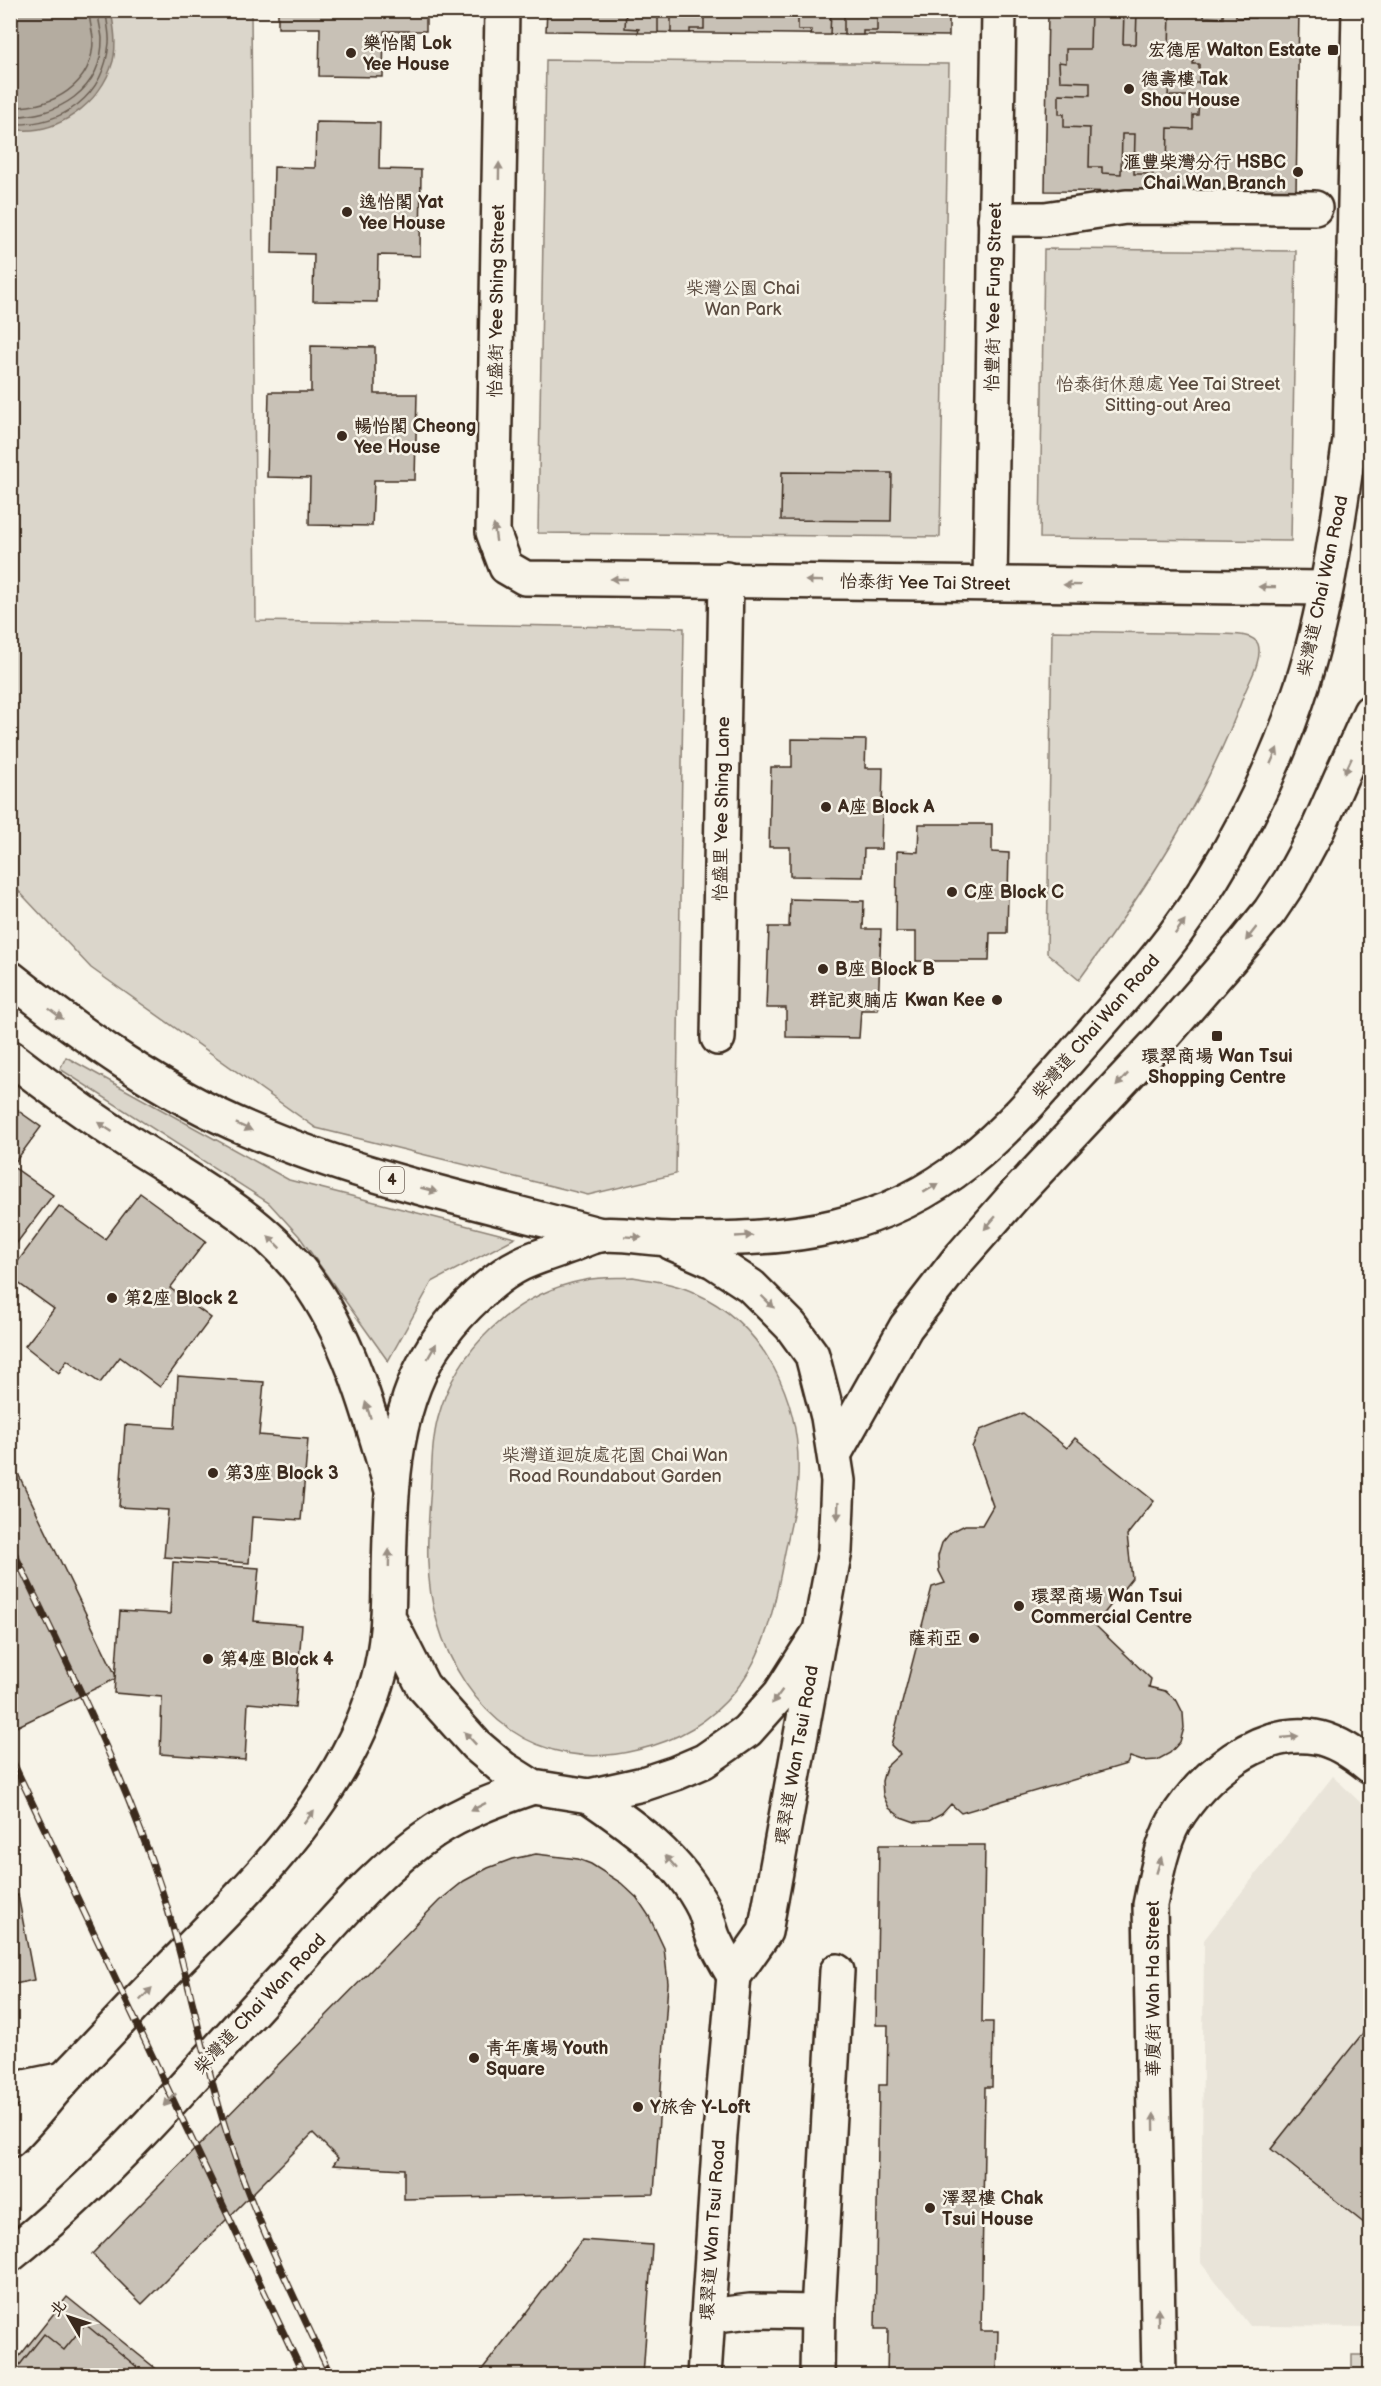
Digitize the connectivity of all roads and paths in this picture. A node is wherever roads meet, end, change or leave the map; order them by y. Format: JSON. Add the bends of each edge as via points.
{"nodes":[{"id":1,"x":502,"y":10,"type":"edge"},
{"id":2,"x":999,"y":10,"type":"edge"},
{"id":3,"x":1359,"y":10,"type":"edge"},
{"id":4,"x":1315,"y":208,"type":"dead end"},
{"id":5,"x":995,"y":219,"type":"junction"},
{"id":6,"x":1360,"y":441,"type":"edge"},
{"id":7,"x":525,"y":578,"type":"joint"},
{"id":8,"x":726,"y":579,"type":"junction"},
{"id":9,"x":990,"y":584,"type":"junction"},
{"id":10,"x":1325,"y":588,"type":"junction"},
{"id":11,"x":1371,"y":712,"type":"edge"},
{"id":12,"x":10,"y":978,"type":"edge"},
{"id":13,"x":718,"y":1038,"type":"dead end"},
{"id":14,"x":10,"y":1057,"type":"edge"},
{"id":15,"x":601,"y":1235,"type":"junction"},
{"id":16,"x":665,"y":1239,"type":"junction"},
{"id":17,"x":835,"y":1453,"type":"junction"},
{"id":18,"x":391,"y":1487,"type":"junction"},
{"id":19,"x":388,"y":1617,"type":"junction"},
{"id":20,"x":820,"y":1630,"type":"junction"},
{"id":21,"x":1362,"y":1760,"type":"edge"},
{"id":22,"x":533,"y":1787,"type":"junction"},
{"id":23,"x":589,"y":1796,"type":"junction"},
{"id":24,"x":837,"y":1971,"type":"dead end"},
{"id":25,"x":734,"y":1976,"type":"junction"},
{"id":26,"x":64,"y":2079,"type":"junction"},
{"id":27,"x":10,"y":2090,"type":"edge"},
{"id":28,"x":10,"y":2140,"type":"edge"},
{"id":29,"x":10,"y":2254,"type":"edge"},
{"id":30,"x":818,"y":2312,"type":"junction"},
{"id":31,"x":708,"y":2316,"type":"junction"},
{"id":32,"x":704,"y":2376,"type":"edge"},
{"id":33,"x":817,"y":2376,"type":"edge"},
{"id":34,"x":1159,"y":2376,"type":"edge"}],
"edges":[{"from":7,"to":1,"type":"main road","name":"怡盛街 Yee Shing Street","one_way":true,"via":[[506,567],[493,532]]},
{"from":2,"to":5,"type":"main road","name":"怡豐街 Yee Fung Street"},
{"from":3,"to":6,"type":"main road","name":"柴灣道 Chai Wan Road"},
{"from":4,"to":5,"type":"main road"},
{"from":5,"to":9,"type":"main road","name":"怡豐街 Yee Fung Street"},
{"from":6,"to":10,"type":"main road","name":"柴灣道 Chai Wan Road","via":[[1340,509]]},
{"from":8,"to":7,"type":"main road","name":"怡泰街 Yee Tai Street","one_way":true},
{"from":9,"to":8,"type":"main road","name":"怡泰街 Yee Tai Street","one_way":true},
{"from":8,"to":13,"type":"main road","name":"怡盛里 Yee Shing Lane"},
{"from":10,"to":9,"type":"main road","name":"怡泰街 Yee Tai Street","one_way":true},
{"from":16,"to":10,"type":"main road","name":"柴灣道 Chai Wan Road","one_way":true,"via":[[796,1233],[839,1226],[884,1211],[957,1172],[1021,1114],[1146,971],[1201,896],[1231,846],[1269,768],[1303,683]]},
{"from":11,"to":17,"type":"main road","one_way":true,"via":[[1318,829],[1270,910],[1168,1030],[958,1260],[906,1327]]},
{"from":12,"to":15,"type":"main road","number":"4","one_way":true,"via":[[82,1033],[191,1102],[246,1129],[345,1166]]},
{"from":18,"to":14,"type":"main road","one_way":true,"via":[[354,1369],[321,1302],[284,1252],[233,1208],[102,1125]]},
{"from":15,"to":16,"type":"main road","name":"柴灣道 Chai Wan Road","one_way":true},
{"from":18,"to":15,"type":"main road","name":"柴灣道 Chai Wan Road","one_way":true,"via":[[407,1407],[440,1337],[470,1302],[519,1264]]},
{"from":16,"to":17,"type":"main road","name":"柴灣道 Chai Wan Road","one_way":true,"via":[[713,1261],[751,1286],[791,1326],[812,1355]]},
{"from":17,"to":20,"type":"main road","name":"柴灣道 Chai Wan Road","one_way":true,"via":[[835,1551]]},
{"from":19,"to":18,"type":"main road","name":"柴灣道 Chai Wan Road","one_way":true},
{"from":22,"to":19,"type":"main road","name":"柴灣道 Chai Wan Road","one_way":true,"via":[[476,1745],[423,1686]]},
{"from":26,"to":19,"type":"main road","name":"柴灣道 Chai Wan Road","one_way":true,"via":[[272,1862],[310,1816],[350,1755],[379,1678]]},
{"from":20,"to":23,"type":"main road","name":"柴灣道 Chai Wan Road","one_way":true,"via":[[780,1694],[747,1731],[725,1747],[676,1773]]},
{"from":20,"to":25,"type":"main road","name":"環翠道 Wan Tsui Road","via":[[765,1932]]},
{"from":34,"to":21,"type":"main road","name":"華廈街 Wah Ha Street","one_way":true,"via":[[1150,1905],[1157,1870],[1173,1823],[1222,1767],[1250,1748],[1288,1735],[1317,1737]]},
{"from":22,"to":23,"type":"main road","name":"柴灣道 Chai Wan Road"},
{"from":22,"to":29,"type":"main road","name":"柴灣道 Chai Wan Road","one_way":true,"via":[[483,1804],[433,1831],[381,1874],[106,2169],[49,2224]]},
{"from":25,"to":23,"type":"main road","one_way":true,"via":[[713,1938],[705,1910],[674,1864],[630,1824]]},
{"from":24,"to":30,"type":"main road"},
{"from":25,"to":31,"type":"main road","name":"環翠道 Wan Tsui Road"},
{"from":26,"to":27,"type":"main road"},
{"from":26,"to":28,"type":"main road","name":"柴灣道 Chai Wan Road"},
{"from":30,"to":31,"type":"main road","via":[[750,2311]]},
{"from":30,"to":33,"type":"main road"},
{"from":31,"to":32,"type":"main road","name":"環翠道 Wan Tsui Road"}]}
